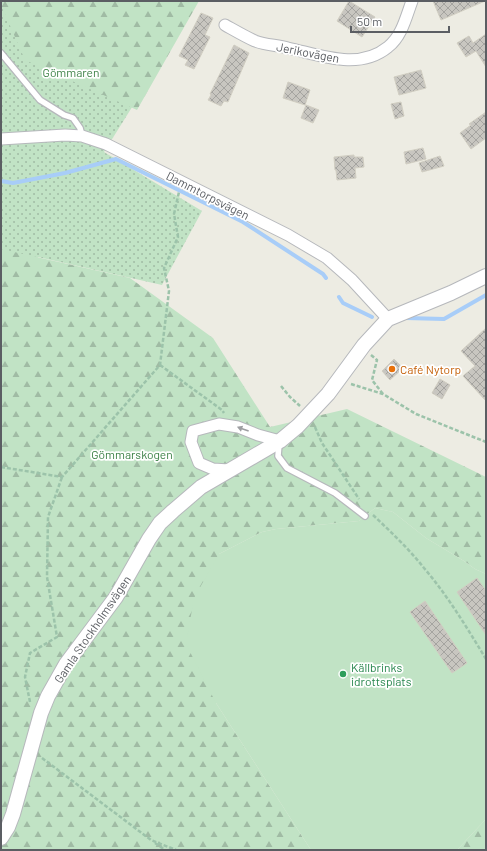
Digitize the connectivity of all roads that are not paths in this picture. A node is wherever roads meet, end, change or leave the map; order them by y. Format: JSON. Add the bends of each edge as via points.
{"nodes":[{"id":1,"x":412,"y":1,"type":"edge"},
{"id":2,"x":225,"y":25,"type":"dead end"},
{"id":3,"x":1,"y":53,"type":"edge"},
{"id":4,"x":82,"y":136,"type":"junction"},
{"id":5,"x":1,"y":139,"type":"edge"},
{"id":6,"x":486,"y":276,"type":"edge"},
{"id":7,"x":388,"y":319,"type":"junction"},
{"id":8,"x":280,"y":441,"type":"junction"},
{"id":9,"x":229,"y":470,"type":"junction"},
{"id":10,"x":365,"y":516,"type":"dead end"},
{"id":11,"x":1,"y":838,"type":"edge"}],
"edges":[{"from":1,"to":2,"type":"street","name":"Jerikovägen","via":[[400,32],[389,46],[378,54],[354,60],[255,41]]},
{"from":3,"to":4,"type":"lane","via":[[40,100],[73,118]]},
{"from":4,"to":5,"type":"street","name":"Dammtorpsvägen"},
{"from":4,"to":7,"type":"street","name":"Dammtorpsvägen","via":[[106,144],[288,235],[327,258],[352,280]]},
{"from":6,"to":7,"type":"street","name":"Gamla Stockholmsvägen"},
{"from":7,"to":8,"type":"street","name":"Gamla Stockholmsvägen","via":[[363,347],[328,394]]},
{"from":8,"to":9,"type":"street","name":"Gamla Stockholmsvägen"},
{"from":8,"to":9,"type":"street","one_way":true,"via":[[219,424],[193,431],[191,442],[199,463],[213,469]]},
{"from":8,"to":10,"type":"lane","via":[[278,456],[287,468],[335,493]]},
{"from":9,"to":11,"type":"street","name":"Gamla Stockholmsvägen","via":[[201,487],[160,523],[116,597],[66,664],[41,713],[14,814]]}]}
